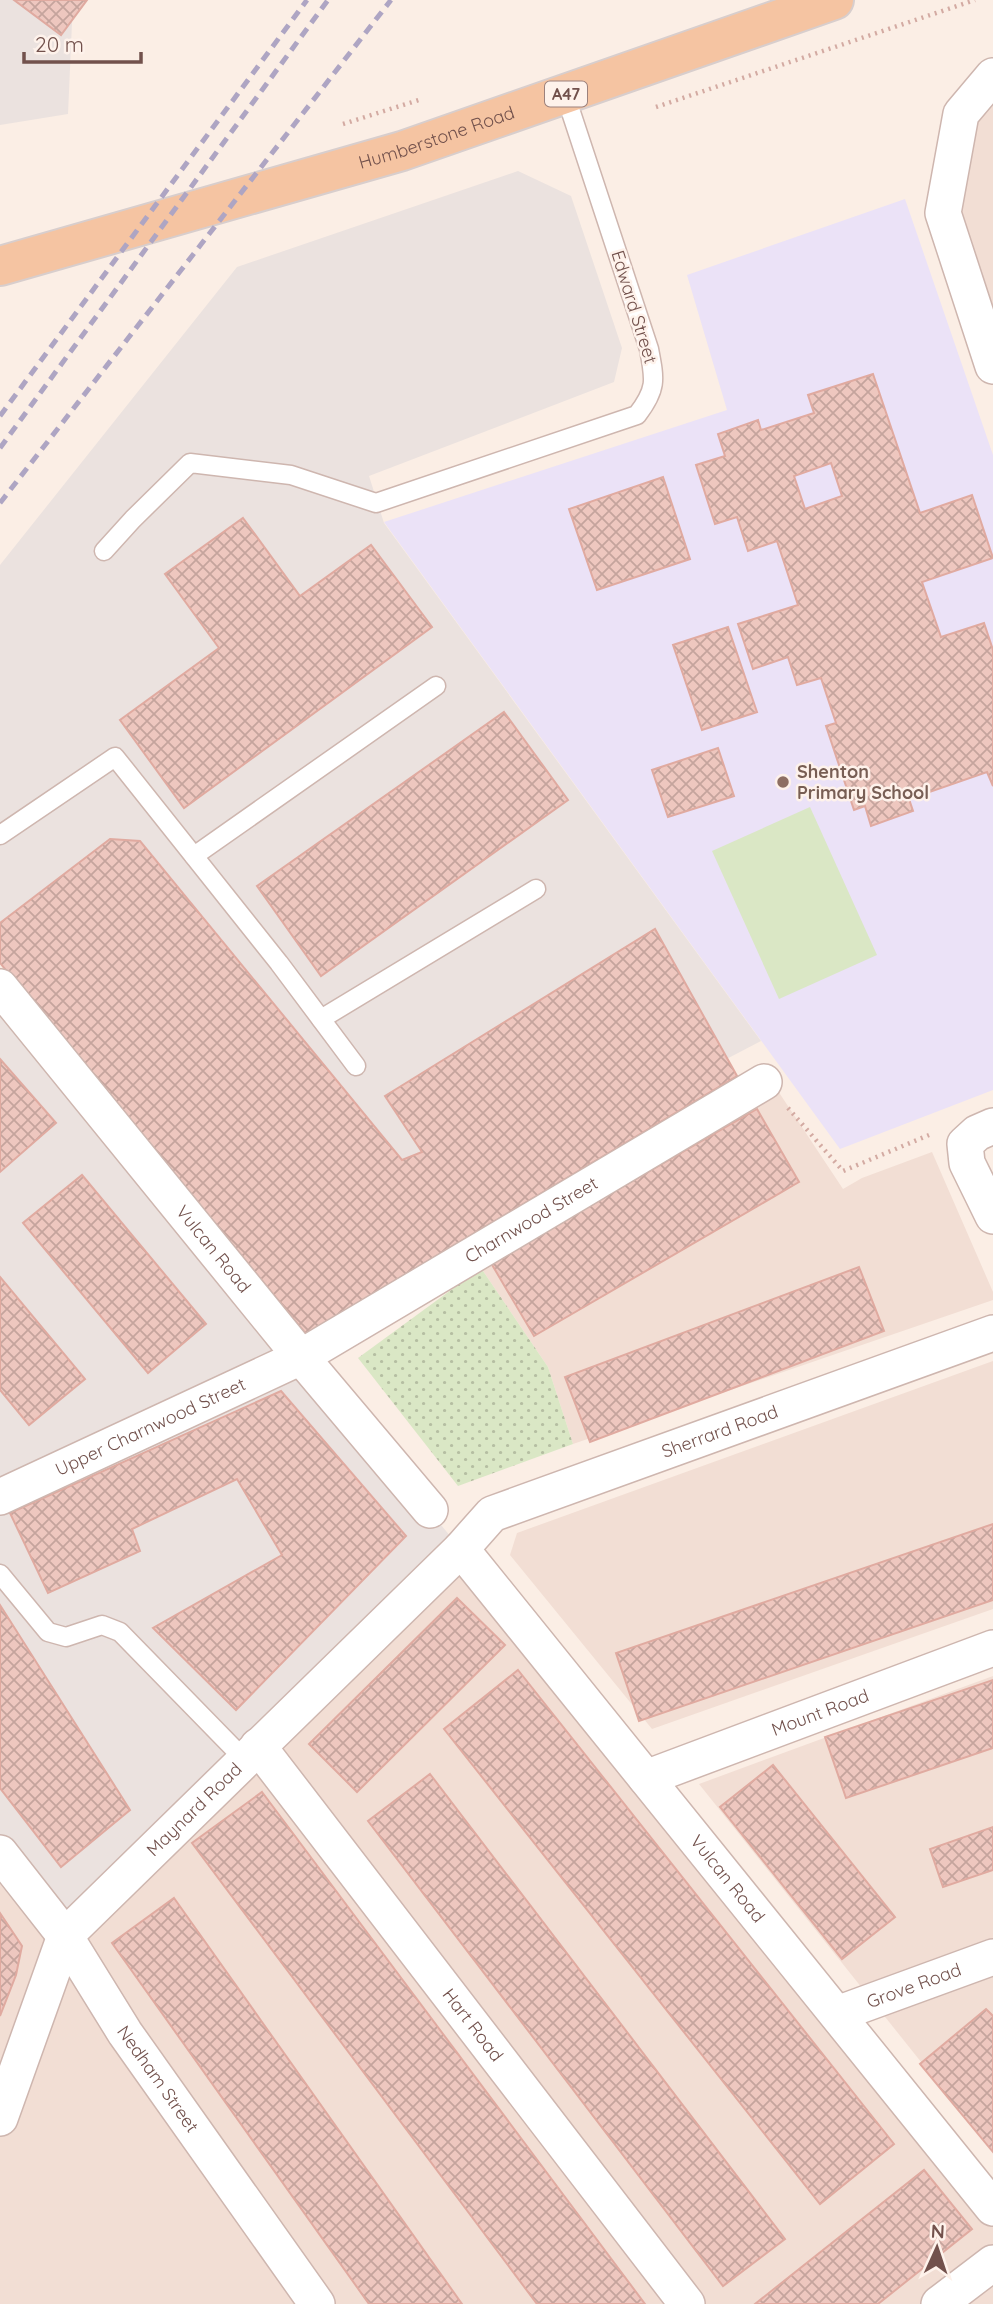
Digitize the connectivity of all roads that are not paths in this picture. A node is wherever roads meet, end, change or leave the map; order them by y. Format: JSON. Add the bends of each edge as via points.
{"nodes":[{"id":1,"x":834,"y":0,"type":"edge"},
{"id":2,"x":993,"y":76,"type":"edge"},
{"id":3,"x":565,"y":94,"type":"junction"},
{"id":4,"x":10,"y":260,"type":"edge"},
{"id":5,"x":993,"y":366,"type":"edge"},
{"id":6,"x":104,"y":551,"type":"dead end"},
{"id":7,"x":436,"y":686,"type":"dead end"},
{"id":8,"x":0,"y":835,"type":"edge"},
{"id":9,"x":194,"y":856,"type":"junction"},
{"id":10,"x":536,"y":889,"type":"dead end"},
{"id":11,"x":0,"y":987,"type":"edge"},
{"id":12,"x":321,"y":1019,"type":"junction"},
{"id":13,"x":355,"y":1066,"type":"dead end"},
{"id":14,"x":764,"y":1082,"type":"road end"},
{"id":15,"x":979,"y":1135,"type":"edge"},
{"id":16,"x":993,"y":1216,"type":"edge"},
{"id":17,"x":993,"y":1334,"type":"edge"},
{"id":18,"x":301,"y":1357,"type":"junction"},
{"id":19,"x":0,"y":1497,"type":"edge"},
{"id":20,"x":430,"y":1510,"type":"dead end"},
{"id":21,"x":461,"y":1549,"type":"junction"},
{"id":22,"x":0,"y":1574,"type":"edge"},
{"id":23,"x":993,"y":1648,"type":"edge"},
{"id":24,"x":251,"y":1753,"type":"junction"},
{"id":25,"x":646,"y":1778,"type":"junction"},
{"id":26,"x":0,"y":1853,"type":"edge"},
{"id":27,"x":65,"y":1936,"type":"junction"},
{"id":28,"x":993,"y":1956,"type":"edge"},
{"id":29,"x":837,"y":2014,"type":"junction"},
{"id":30,"x":0,"y":2118,"type":"edge"},
{"id":31,"x":993,"y":2208,"type":"edge"},
{"id":32,"x":993,"y":2263,"type":"edge"},
{"id":33,"x":317,"y":2304,"type":"edge"},
{"id":34,"x":687,"y":2304,"type":"edge"},
{"id":35,"x":939,"y":2304,"type":"edge"}],
"edges":[{"from":1,"to":3,"type":"main road","name":"Humberstone Road","number":"A47"},
{"from":2,"to":5,"type":"street","via":[[961,114],[943,213]]},
{"from":3,"to":4,"type":"main road","name":"Humberstone Road","number":"A47","via":[[389,155]]},
{"from":3,"to":6,"type":"lane","name":"Edward Street","via":[[649,349],[654,375],[651,397],[637,415],[376,502],[291,475],[190,463]]},
{"from":7,"to":9,"type":"lane"},
{"from":8,"to":9,"type":"lane","via":[[114,757]]},
{"from":9,"to":12,"type":"lane"},
{"from":10,"to":12,"type":"lane"},
{"from":11,"to":18,"type":"street","name":"Vulcan Road"},
{"from":12,"to":13,"type":"lane"},
{"from":14,"to":18,"type":"street","name":"Charnwood Street"},
{"from":15,"to":16,"type":"street","via":[[967,1163]]},
{"from":17,"to":21,"type":"street","name":"Sherrard Road","via":[[492,1514]]},
{"from":18,"to":19,"type":"street","name":"Upper Charnwood Street"},
{"from":18,"to":20,"type":"street","name":"Vulcan Road"},
{"from":21,"to":24,"type":"street","name":"Maynard Road"},
{"from":21,"to":25,"type":"street","name":"Vulcan Road"},
{"from":22,"to":24,"type":"lane","via":[[48,1632],[66,1637],[102,1625],[120,1632]]},
{"from":23,"to":25,"type":"street","name":"Mount Road"},
{"from":24,"to":27,"type":"street","name":"Maynard Road"},
{"from":24,"to":34,"type":"street","name":"Hart Road"},
{"from":25,"to":29,"type":"street","name":"Vulcan Road"},
{"from":26,"to":27,"type":"street","name":"Nedham Street"},
{"from":27,"to":30,"type":"street","name":"Maynard Road"},
{"from":27,"to":33,"type":"street","name":"Nedham Street","via":[[125,2032]]},
{"from":28,"to":29,"type":"street","name":"Grove Road"},
{"from":29,"to":31,"type":"street","name":"Vulcan Road"},
{"from":32,"to":35,"type":"street"}]}
